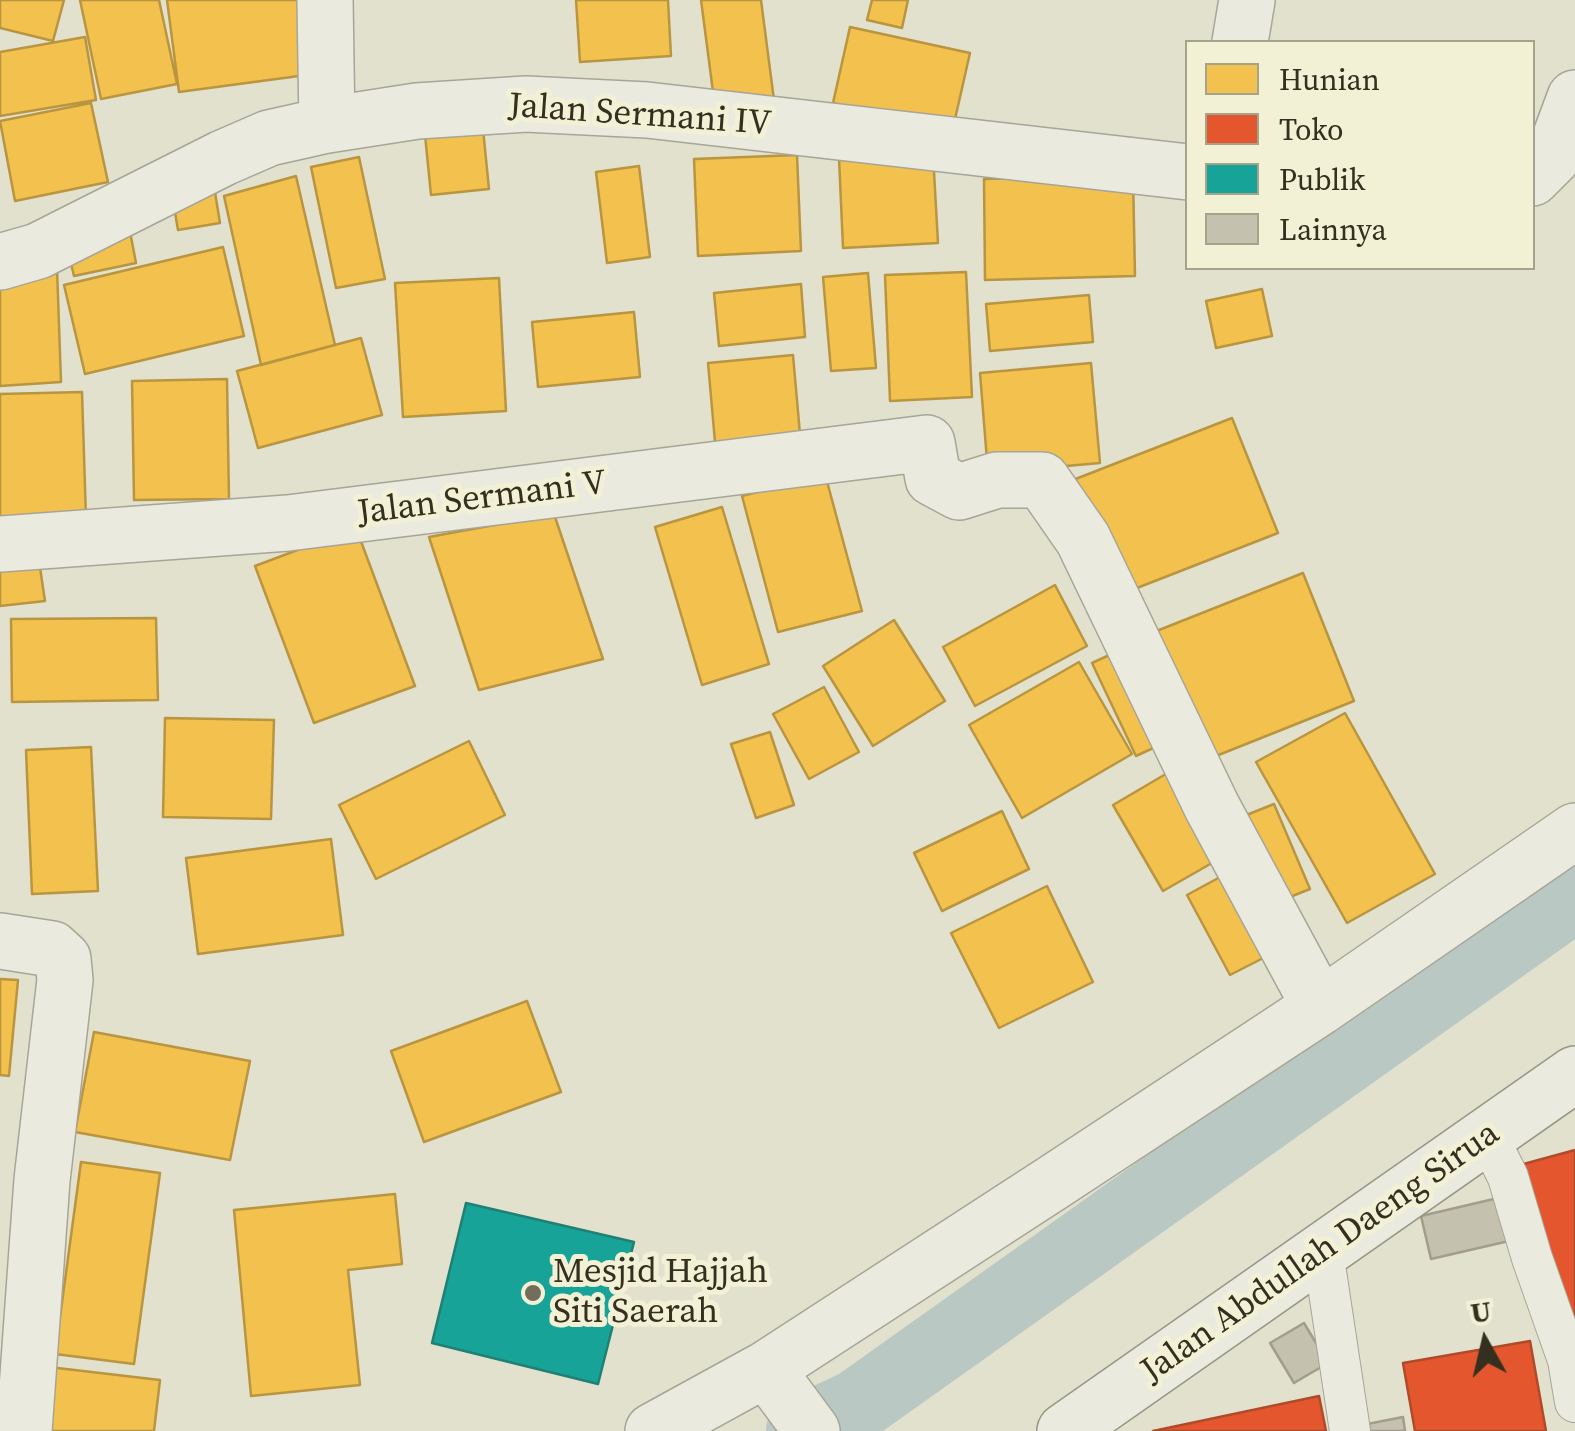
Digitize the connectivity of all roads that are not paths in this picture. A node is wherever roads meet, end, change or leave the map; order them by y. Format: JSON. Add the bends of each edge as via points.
{"nodes":[{"id":1,"x":325,"y":0,"type":"edge"},
{"id":2,"x":1247,"y":0,"type":"edge"},
{"id":3,"x":1240,"y":40,"type":"edge"},
{"id":4,"x":1575,"y":98,"type":"edge"},
{"id":5,"x":327,"y":125,"type":"junction"},
{"id":6,"x":1185,"y":172,"type":"edge"},
{"id":7,"x":1535,"y":175,"type":"edge"},
{"id":8,"x":0,"y":262,"type":"edge"},
{"id":9,"x":0,"y":544,"type":"edge"},
{"id":10,"x":1575,"y":831,"type":"edge"},
{"id":11,"x":0,"y":942,"type":"edge"},
{"id":12,"x":1320,"y":1007,"type":"junction"},
{"id":13,"x":1575,"y":1074,"type":"edge"},
{"id":14,"x":1488,"y":1137,"type":"junction"},
{"id":15,"x":1323,"y":1252,"type":"junction"},
{"id":16,"x":766,"y":1369,"type":"junction"},
{"id":17,"x":1575,"y":1402,"type":"edge"},
{"id":18,"x":806,"y":1421,"type":"edge"},
{"id":19,"x":24,"y":1431,"type":"edge"},
{"id":20,"x":654,"y":1431,"type":"edge"},
{"id":21,"x":1065,"y":1431,"type":"edge"},
{"id":22,"x":1350,"y":1431,"type":"edge"}],
"edges":[{"from":1,"to":5,"type":"street"},
{"from":2,"to":3,"type":"street"},
{"from":4,"to":7,"type":"street","via":[[1553,158]]},
{"from":5,"to":6,"type":"street","name":"Jalan Sermani IV","via":[[526,104],[647,110]]},
{"from":5,"to":8,"type":"street","name":"Jalan Sermani IV","via":[[270,138],[38,251]]},
{"from":9,"to":12,"type":"street","name":"Jalan Sermani V","via":[[288,523],[927,442],[933,478],[959,492],[998,480],[1042,480],[1083,539],[1212,807]]},
{"from":10,"to":12,"type":"street"},
{"from":11,"to":19,"type":"street","via":[[52,949],[63,959],[65,980]]},
{"from":12,"to":16,"type":"street"},
{"from":13,"to":14,"type":"street","name":"Jalan Abdullah Daeng Sirua"},
{"from":14,"to":15,"type":"street","name":"Jalan Abdullah Daeng Sirua"},
{"from":14,"to":17,"type":"lane","via":[[1508,1177],[1568,1360]]},
{"from":15,"to":21,"type":"street","name":"Jalan Abdullah Daeng Sirua"},
{"from":15,"to":22,"type":"lane"},
{"from":16,"to":18,"type":"street"},
{"from":16,"to":20,"type":"street"}]}
